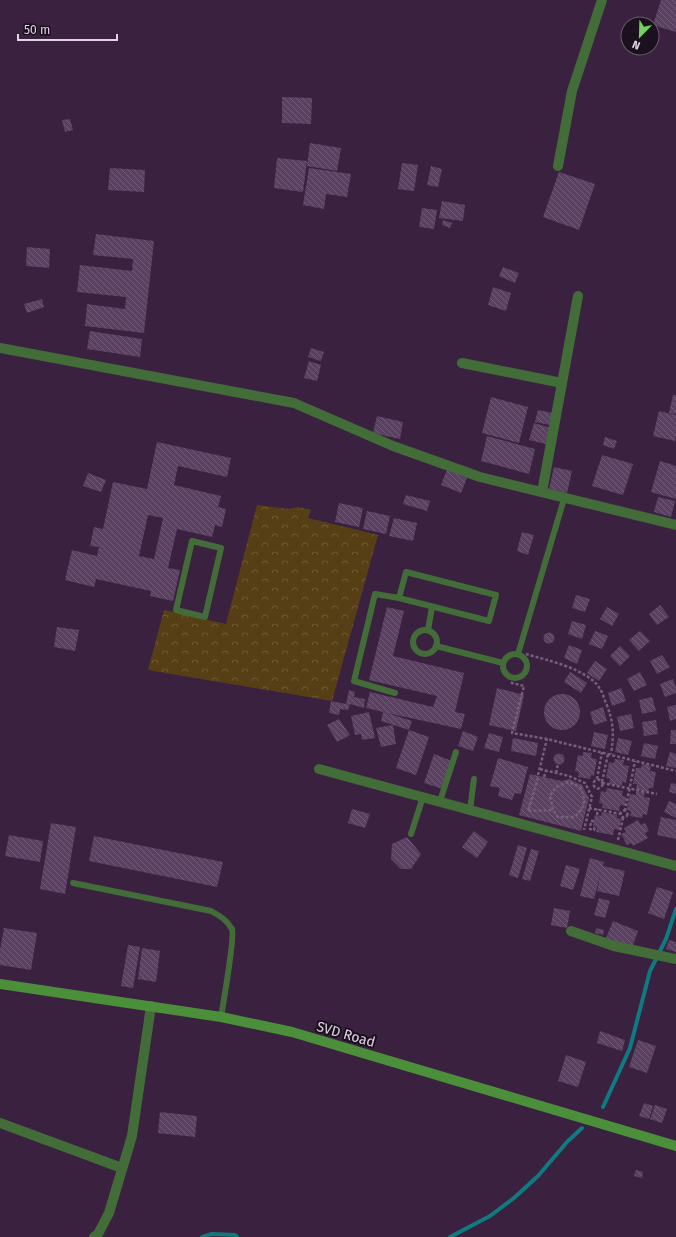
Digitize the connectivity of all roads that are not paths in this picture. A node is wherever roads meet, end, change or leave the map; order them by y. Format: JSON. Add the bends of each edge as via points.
{"nodes":[{"id":1,"x":602,"y":0,"type":"edge"},
{"id":2,"x":558,"y":166,"type":"dead end"},
{"id":3,"x":578,"y":296,"type":"dead end"},
{"id":4,"x":0,"y":348,"type":"edge"},
{"id":5,"x":462,"y":363,"type":"dead end"},
{"id":6,"x":562,"y":383,"type":"junction"},
{"id":7,"x":542,"y":492,"type":"junction"},
{"id":8,"x":564,"y":499,"type":"junction"},
{"id":9,"x":676,"y":525,"type":"edge"},
{"id":10,"x":399,"y":598,"type":"junction"},
{"id":11,"x":432,"y":607,"type":"junction"},
{"id":12,"x":176,"y":610,"type":"joint"},
{"id":13,"x":428,"y":630,"type":"junction"},
{"id":14,"x":436,"y":646,"type":"junction"},
{"id":15,"x":518,"y":653,"type":"junction"},
{"id":16,"x":503,"y":663,"type":"junction"},
{"id":17,"x":395,"y":693,"type":"dead end"},
{"id":18,"x":456,"y":752,"type":"dead end"},
{"id":19,"x":319,"y":769,"type":"dead end"},
{"id":20,"x":474,"y":779,"type":"dead end"},
{"id":21,"x":423,"y":797,"type":"junction"},
{"id":22,"x":440,"y":801,"type":"junction"},
{"id":23,"x":470,"y":810,"type":"junction"},
{"id":24,"x":411,"y":834,"type":"dead end"},
{"id":25,"x":676,"y":866,"type":"edge"},
{"id":26,"x":73,"y":883,"type":"dead end"},
{"id":27,"x":571,"y":931,"type":"dead end"},
{"id":28,"x":671,"y":958,"type":"edge"},
{"id":29,"x":0,"y":984,"type":"edge"},
{"id":30,"x":151,"y":1006,"type":"junction"},
{"id":31,"x":221,"y":1017,"type":"junction"},
{"id":32,"x":0,"y":1123,"type":"edge"},
{"id":33,"x":676,"y":1146,"type":"edge"},
{"id":34,"x":122,"y":1168,"type":"junction"},
{"id":35,"x":94,"y":1237,"type":"edge"}],
"edges":[{"from":1,"to":2,"type":"street","via":[[572,91]]},
{"from":3,"to":6,"type":"street"},
{"from":4,"to":7,"type":"street","via":[[294,403],[393,446],[480,477]]},
{"from":5,"to":6,"type":"street"},
{"from":6,"to":7,"type":"street"},
{"from":7,"to":8,"type":"street"},
{"from":8,"to":9,"type":"street"},
{"from":8,"to":15,"type":"lane"},
{"from":10,"to":11,"type":"lane"},
{"from":10,"to":11,"type":"lane","via":[[406,572],[496,595],[489,621]]},
{"from":10,"to":17,"type":"lane","via":[[375,594],[354,681]]},
{"from":11,"to":13,"type":"lane"},
{"from":12,"to":12,"type":"lane","via":[[205,617],[221,548],[192,542]]},
{"from":13,"to":14,"type":"lane","via":[[436,638]]},
{"from":13,"to":14,"type":"lane","via":[[420,630],[417,633],[413,639],[414,647],[423,653],[431,652]]},
{"from":14,"to":16,"type":"lane"},
{"from":15,"to":16,"type":"lane","via":[[510,654]]},
{"from":15,"to":16,"type":"lane","via":[[525,658],[527,666],[521,676],[506,674]]},
{"from":18,"to":22,"type":"lane"},
{"from":19,"to":21,"type":"street"},
{"from":20,"to":23,"type":"lane"},
{"from":21,"to":22,"type":"street"},
{"from":21,"to":24,"type":"lane"},
{"from":22,"to":23,"type":"street"},
{"from":23,"to":25,"type":"street"},
{"from":26,"to":31,"type":"lane","via":[[211,911],[226,920],[233,930]]},
{"from":27,"to":28,"type":"street","via":[[614,946]]},
{"from":29,"to":30,"type":"main road","name":"SVD Road"},
{"from":30,"to":31,"type":"main road","name":"SVD Road"},
{"from":30,"to":34,"type":"street","via":[[132,1136]]},
{"from":31,"to":33,"type":"main road","name":"SVD Road","via":[[292,1032]]},
{"from":32,"to":34,"type":"street"},
{"from":34,"to":35,"type":"street","via":[[109,1213]]}]}
